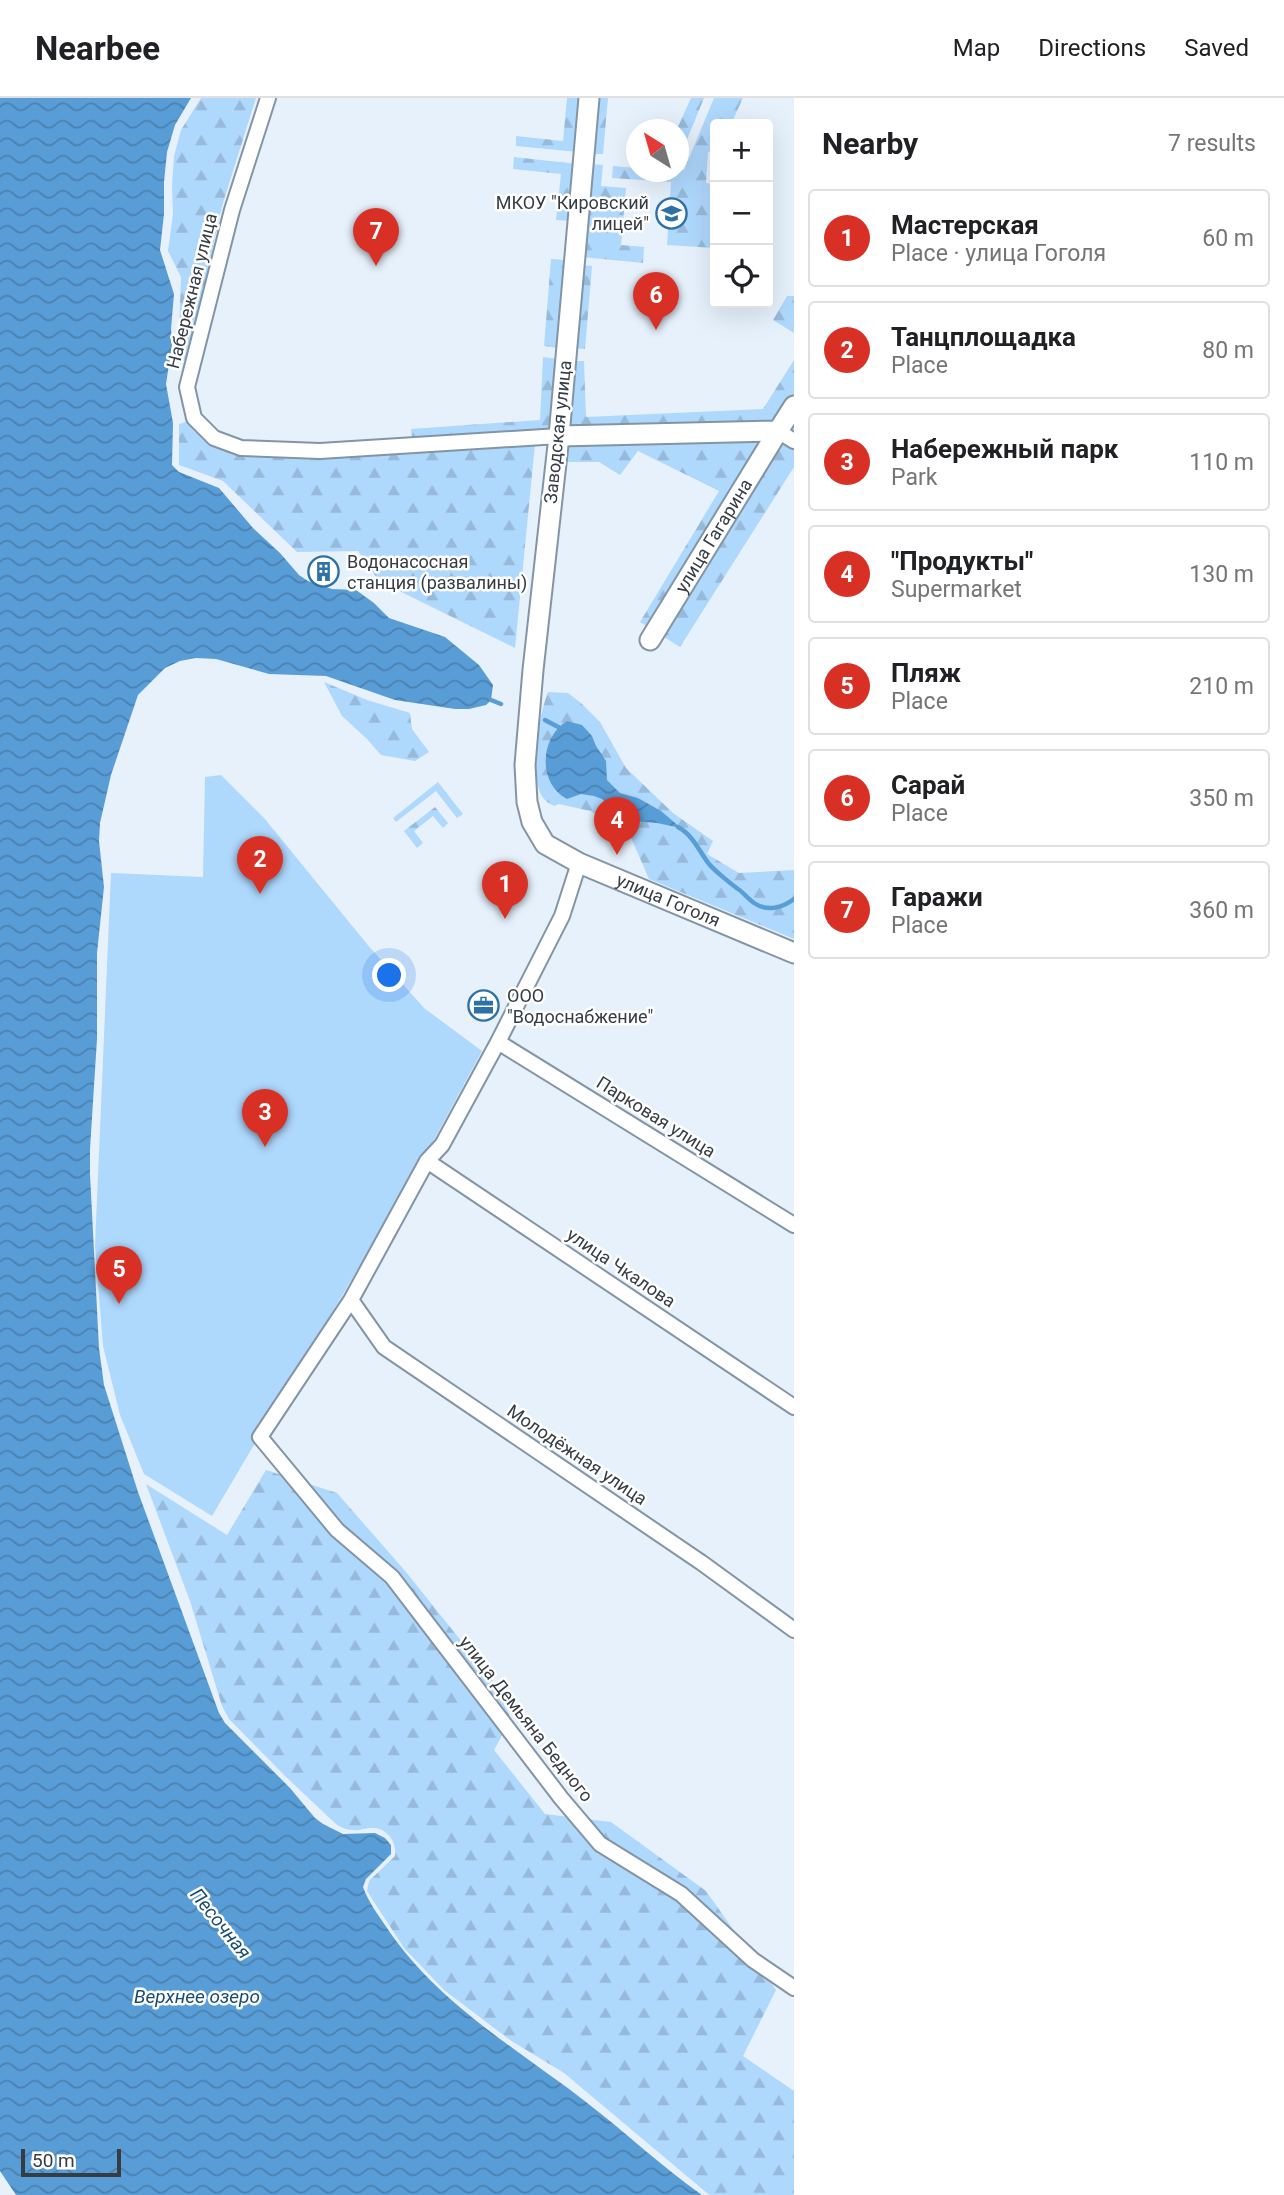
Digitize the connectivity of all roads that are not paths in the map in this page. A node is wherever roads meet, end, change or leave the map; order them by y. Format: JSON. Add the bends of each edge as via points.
{"nodes":[{"id":1,"x":268,"y":98,"type":"edge"},
{"id":2,"x":589,"y":98,"type":"edge"},
{"id":3,"x":794,"y":406,"type":"edge"},
{"id":4,"x":559,"y":436,"type":"junction"},
{"id":5,"x":786,"y":436,"type":"edge"},
{"id":6,"x":650,"y":640,"type":"dead end"},
{"id":7,"x":525,"y":765,"type":"joint"},
{"id":8,"x":579,"y":863,"type":"junction"},
{"id":9,"x":794,"y":953,"type":"edge"},
{"id":10,"x":498,"y":1042,"type":"junction"},
{"id":11,"x":427,"y":1161,"type":"junction"},
{"id":12,"x":794,"y":1225,"type":"edge"},
{"id":13,"x":351,"y":1300,"type":"junction"},
{"id":14,"x":794,"y":1407,"type":"edge"},
{"id":15,"x":794,"y":1630,"type":"edge"},
{"id":16,"x":794,"y":1988,"type":"edge"}],
"edges":[{"from":1,"to":4,"type":"street","name":"Набережная улица","via":[[232,210],[187,387],[194,418],[214,438],[241,448],[320,451]]},
{"from":2,"to":4,"type":"main road","name":"Заводская улица"},
{"from":3,"to":5,"type":"main road","name":"улица Гагарина"},
{"from":4,"to":5,"type":"main road"},
{"from":4,"to":7,"type":"main road","name":"Заводская улица"},
{"from":5,"to":6,"type":"main road","name":"улица Гагарина"},
{"from":7,"to":8,"type":"main road","name":"улица Гоголя","via":[[532,822],[545,844]]},
{"from":8,"to":9,"type":"main road","name":"улица Гоголя"},
{"from":8,"to":10,"type":"street","via":[[562,916]]},
{"from":10,"to":11,"type":"street","via":[[442,1145]]},
{"from":10,"to":12,"type":"street","name":"Парковая улица"},
{"from":11,"to":13,"type":"street"},
{"from":11,"to":14,"type":"street","name":"улица Чкалова"},
{"from":13,"to":15,"type":"street","name":"Молодёжная улица","via":[[384,1348]]},
{"from":13,"to":16,"type":"street","name":"улица Демьяна Бедного","via":[[260,1437],[337,1530],[392,1577],[600,1844],[681,1894],[753,1960]]}]}
